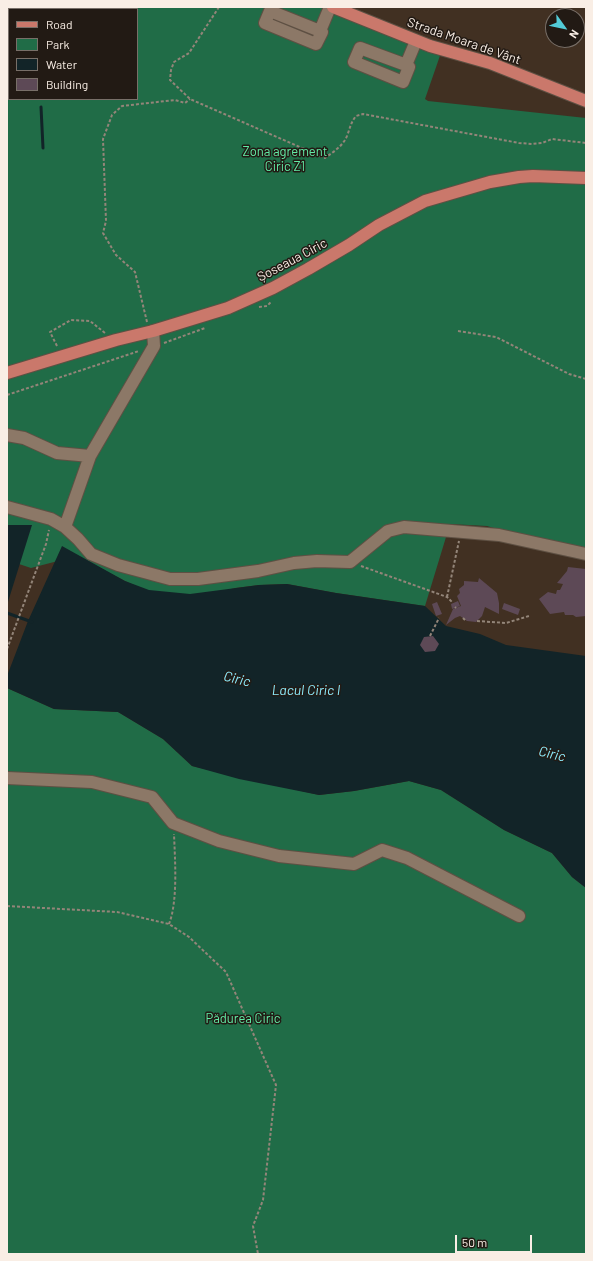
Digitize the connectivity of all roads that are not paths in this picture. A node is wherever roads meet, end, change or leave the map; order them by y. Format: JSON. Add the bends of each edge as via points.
{"nodes":[{"id":1,"x":331,"y":7,"type":"edge"},
{"id":2,"x":320,"y":31,"type":"dead end"},
{"id":3,"x":416,"y":41,"type":"junction"},
{"id":4,"x":406,"y":66,"type":"dead end"},
{"id":5,"x":586,"y":101,"type":"edge"},
{"id":6,"x":586,"y":178,"type":"edge"},
{"id":7,"x":153,"y":331,"type":"junction"},
{"id":8,"x":7,"y":373,"type":"edge"},
{"id":9,"x":7,"y":435,"type":"edge"},
{"id":10,"x":90,"y":456,"type":"junction"},
{"id":11,"x":7,"y":508,"type":"edge"},
{"id":12,"x":65,"y":527,"type":"junction"},
{"id":13,"x":586,"y":554,"type":"edge"},
{"id":14,"x":7,"y":778,"type":"edge"},
{"id":15,"x":519,"y":916,"type":"dead end"}],
"edges":[{"from":1,"to":2,"type":"street"},
{"from":1,"to":3,"type":"main road","name":"Strada Moara de Vânt"},
{"from":3,"to":4,"type":"street"},
{"from":3,"to":5,"type":"main road","name":"Strada Moara de Vânt","via":[[490,63]]},
{"from":6,"to":7,"type":"main road","name":"Șoseaua Ciric","via":[[520,177],[490,182],[425,201],[273,288],[228,308]]},
{"from":7,"to":8,"type":"main road","name":"Șoseaua Ciric","via":[[62,355]]},
{"from":7,"to":10,"type":"street","via":[[154,346]]},
{"from":9,"to":10,"type":"street","via":[[24,438],[57,452]]},
{"from":10,"to":12,"type":"street"},
{"from":11,"to":12,"type":"street","via":[[51,519]]},
{"from":12,"to":13,"type":"street","via":[[91,554],[118,565],[170,579],[198,579],[317,561],[350,562],[388,531],[404,527],[498,535]]},
{"from":14,"to":15,"type":"street","via":[[92,782],[152,797],[173,823],[219,841],[278,856],[354,864],[382,850],[407,858]]}]}
